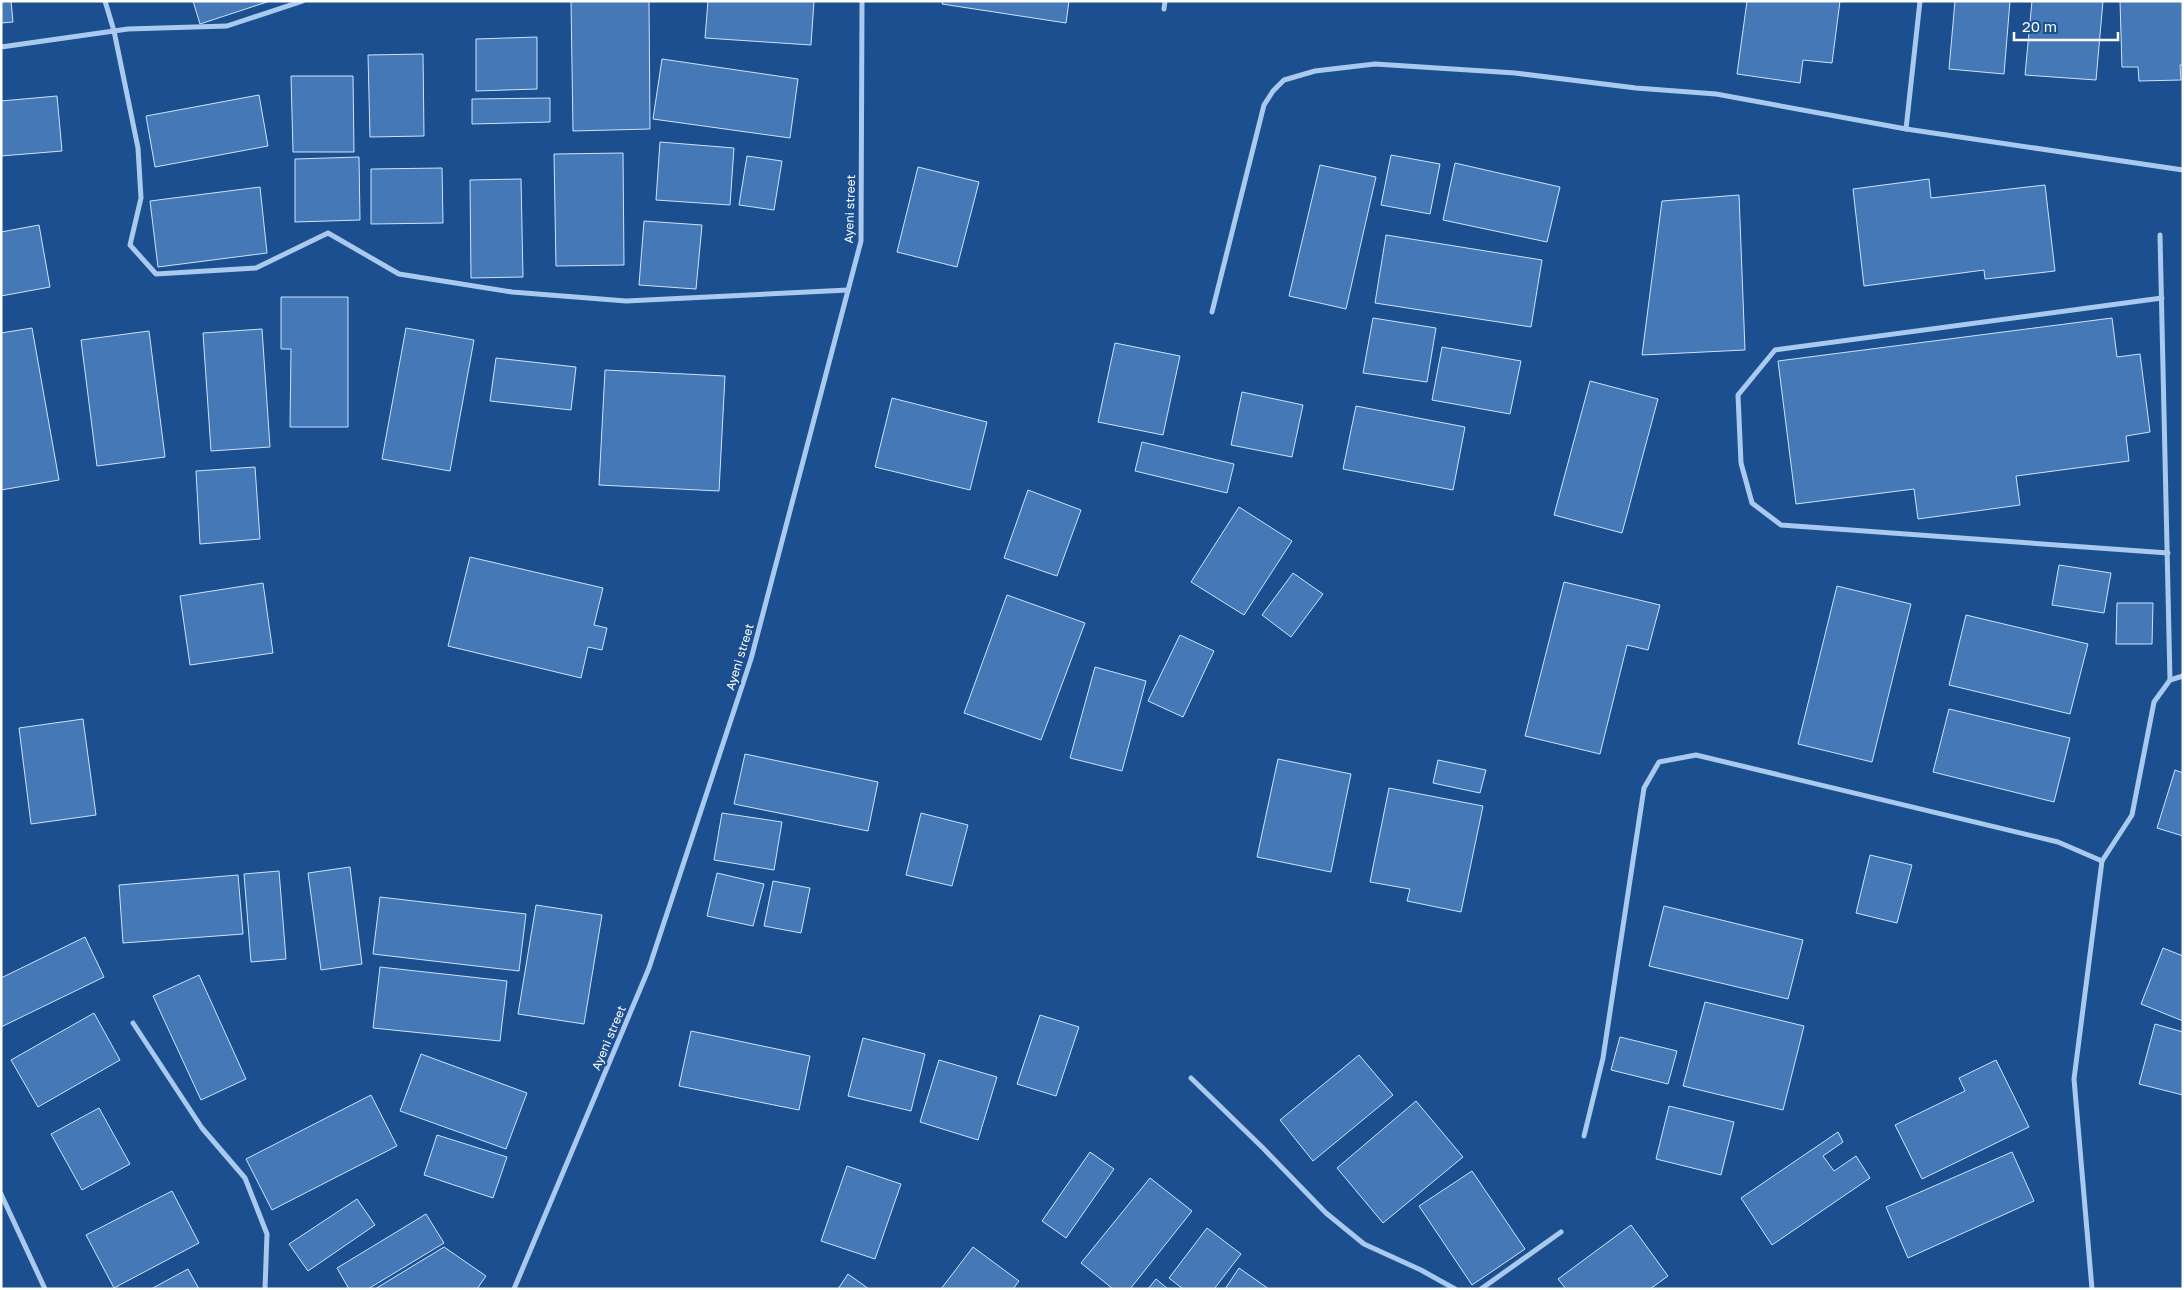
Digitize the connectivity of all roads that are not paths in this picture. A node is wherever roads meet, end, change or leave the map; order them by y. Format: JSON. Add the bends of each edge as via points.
{"nodes":[{"id":1,"x":105,"y":1,"type":"edge"},
{"id":2,"x":303,"y":1,"type":"edge"},
{"id":3,"x":862,"y":1,"type":"edge"},
{"id":4,"x":1165,"y":1,"type":"edge"},
{"id":5,"x":1920,"y":1,"type":"edge"},
{"id":6,"x":1164,"y":9,"type":"dead end"},
{"id":7,"x":114,"y":31,"type":"junction"},
{"id":8,"x":1,"y":47,"type":"edge"},
{"id":9,"x":1906,"y":129,"type":"junction"},
{"id":10,"x":2183,"y":170,"type":"edge"},
{"id":11,"x":2160,"y":235,"type":"dead end"},
{"id":12,"x":848,"y":290,"type":"junction"},
{"id":13,"x":2162,"y":298,"type":"junction"},
{"id":14,"x":1212,"y":312,"type":"dead end"},
{"id":15,"x":2168,"y":554,"type":"junction"},
{"id":16,"x":2183,"y":676,"type":"edge"},
{"id":17,"x":2170,"y":680,"type":"junction"},
{"id":18,"x":2102,"y":861,"type":"junction"},
{"id":19,"x":134,"y":1024,"type":"dead end"},
{"id":20,"x":1191,"y":1078,"type":"dead end"},
{"id":21,"x":1584,"y":1136,"type":"dead end"},
{"id":22,"x":1,"y":1194,"type":"edge"},
{"id":23,"x":1561,"y":1232,"type":"dead end"},
{"id":24,"x":45,"y":1289,"type":"edge"},
{"id":25,"x":265,"y":1289,"type":"edge"},
{"id":26,"x":514,"y":1289,"type":"edge"},
{"id":27,"x":1455,"y":1289,"type":"edge"},
{"id":28,"x":1481,"y":1289,"type":"edge"},
{"id":29,"x":2092,"y":1289,"type":"edge"}],
"edges":[{"from":1,"to":7,"type":"street"},
{"from":2,"to":7,"type":"street","via":[[227,26]]},
{"from":3,"to":12,"type":"street","name":"Ayeni street","via":[[861,241]]},
{"from":4,"to":6,"type":"street"},
{"from":5,"to":9,"type":"street"},
{"from":7,"to":8,"type":"street"},
{"from":7,"to":12,"type":"street","via":[[138,148],[141,198],[130,245],[156,274],[256,268],[328,233],[399,274],[512,292],[626,301]]},
{"from":9,"to":10,"type":"street"},
{"from":9,"to":14,"type":"street","via":[[1716,94],[1515,73],[1375,64],[1315,71],[1284,80],[1264,105]]},
{"from":11,"to":13,"type":"street"},
{"from":12,"to":26,"type":"street","name":"Ayeni street","via":[[751,659],[649,968]]},
{"from":13,"to":15,"type":"street"},
{"from":13,"to":15,"type":"street","via":[[1775,350],[1738,395],[1741,463],[1752,503],[1781,525]]},
{"from":15,"to":17,"type":"street"},
{"from":16,"to":17,"type":"street"},
{"from":17,"to":18,"type":"street","via":[[2154,702],[2132,815]]},
{"from":18,"to":21,"type":"street","via":[[2058,842],[1696,755],[1660,762],[1644,788],[1603,1058]]},
{"from":18,"to":29,"type":"street","via":[[2074,1079]]},
{"from":19,"to":25,"type":"street","via":[[202,1128],[245,1178],[267,1234]]},
{"from":20,"to":27,"type":"street","via":[[1326,1213],[1364,1244]]},
{"from":22,"to":24,"type":"street"},
{"from":23,"to":28,"type":"street"}]}
